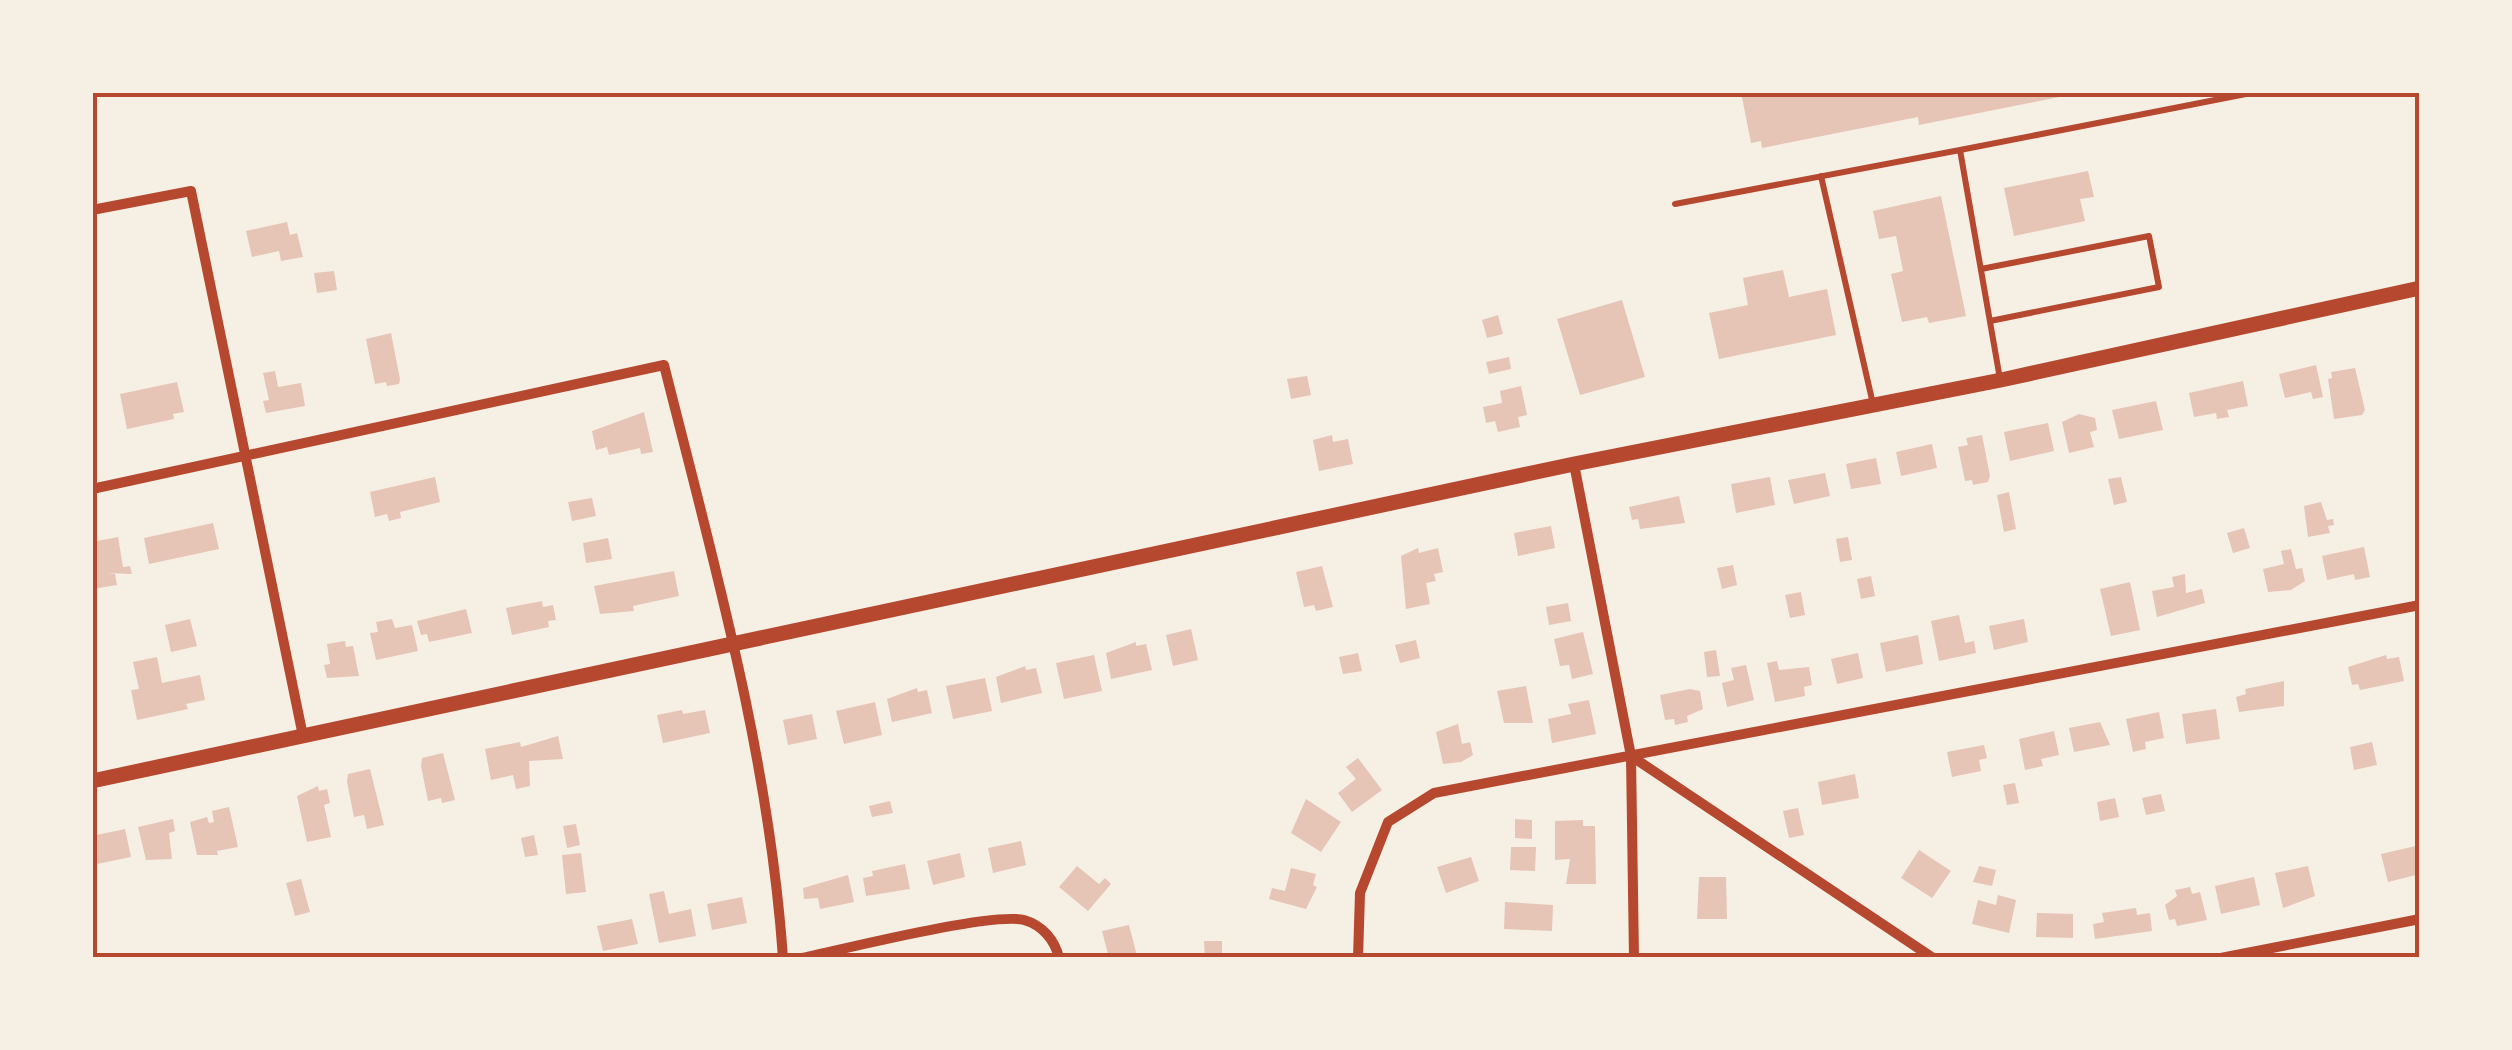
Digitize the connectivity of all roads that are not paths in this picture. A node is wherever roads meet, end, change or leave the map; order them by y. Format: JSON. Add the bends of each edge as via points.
{"nodes":[{"id":1,"x":2256,"y":92,"type":"edge"},
{"id":2,"x":1960,"y":150,"type":"junction"},
{"id":3,"x":1821,"y":176,"type":"junction"},
{"id":4,"x":1674,"y":204,"type":"dead end"},
{"id":5,"x":92,"y":210,"type":"edge"},
{"id":6,"x":1981,"y":268,"type":"junction"},
{"id":7,"x":2420,"y":288,"type":"edge"},
{"id":8,"x":1990,"y":321,"type":"junction"},
{"id":9,"x":2001,"y":380,"type":"junction"},
{"id":10,"x":1874,"y":405,"type":"junction"},
{"id":11,"x":244,"y":458,"type":"junction"},
{"id":12,"x":1574,"y":464,"type":"junction"},
{"id":13,"x":92,"y":489,"type":"edge"},
{"id":14,"x":2420,"y":605,"type":"edge"},
{"id":15,"x":733,"y":644,"type":"junction"},
{"id":16,"x":303,"y":736,"type":"junction"},
{"id":17,"x":1631,"y":756,"type":"junction"},
{"id":18,"x":92,"y":781,"type":"edge"},
{"id":19,"x":2420,"y":920,"type":"edge"},
{"id":20,"x":783,"y":958,"type":"edge"},
{"id":21,"x":802,"y":958,"type":"edge"},
{"id":22,"x":1059,"y":958,"type":"edge"},
{"id":23,"x":1358,"y":958,"type":"edge"},
{"id":24,"x":1634,"y":958,"type":"edge"},
{"id":25,"x":1933,"y":958,"type":"edge"},
{"id":26,"x":2222,"y":958,"type":"edge"}],
"edges":[{"from":1,"to":2,"type":"lane"},
{"from":2,"to":3,"type":"lane"},
{"from":2,"to":6,"type":"lane"},
{"from":3,"to":4,"type":"lane"},
{"from":3,"to":10,"type":"lane"},
{"from":5,"to":11,"type":"street","via":[[191,191]]},
{"from":6,"to":8,"type":"lane"},
{"from":6,"to":8,"type":"lane","via":[[2150,236],[2159,286]]},
{"from":7,"to":9,"type":"street"},
{"from":8,"to":9,"type":"lane"},
{"from":9,"to":10,"type":"street"},
{"from":10,"to":12,"type":"street"},
{"from":11,"to":13,"type":"street"},
{"from":11,"to":15,"type":"street","via":[[664,365]]},
{"from":11,"to":16,"type":"street"},
{"from":12,"to":15,"type":"street"},
{"from":12,"to":17,"type":"street"},
{"from":14,"to":17,"type":"street"},
{"from":15,"to":16,"type":"street"},
{"from":15,"to":20,"type":"street","via":[[774,844]]},
{"from":16,"to":18,"type":"street"},
{"from":17,"to":23,"type":"street","via":[[1434,794],[1388,822],[1360,893]]},
{"from":17,"to":24,"type":"street"},
{"from":17,"to":25,"type":"street"},
{"from":19,"to":26,"type":"street"},
{"from":21,"to":22,"type":"street","via":[[1002,919],[1038,926]]}]}
